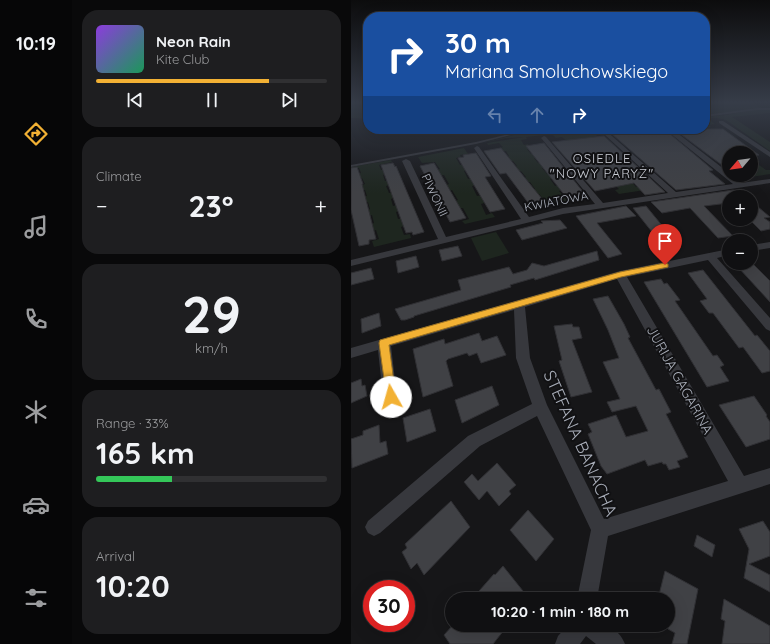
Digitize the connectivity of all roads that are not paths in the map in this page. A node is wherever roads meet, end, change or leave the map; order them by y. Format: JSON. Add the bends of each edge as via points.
{"nodes":[{"id":1,"x":736,"y":132,"type":"edge"},
{"id":2,"x":513,"y":134,"type":"edge"},
{"id":3,"x":607,"y":134,"type":"edge"},
{"id":4,"x":674,"y":134,"type":"edge"},
{"id":5,"x":544,"y":138,"type":"dead end"},
{"id":6,"x":477,"y":148,"type":"dead end"},
{"id":7,"x":770,"y":155,"type":"edge"},
{"id":8,"x":406,"y":161,"type":"dead end"},
{"id":9,"x":351,"y":166,"type":"edge"},
{"id":10,"x":770,"y":181,"type":"edge"},
{"id":11,"x":739,"y":185,"type":"junction"},
{"id":12,"x":673,"y":194,"type":"junction"},
{"id":13,"x":601,"y":205,"type":"junction"},
{"id":14,"x":526,"y":219,"type":"junction"},
{"id":15,"x":443,"y":240,"type":"junction"},
{"id":16,"x":770,"y":245,"type":"edge"},
{"id":17,"x":758,"y":247,"type":"edge"},
{"id":18,"x":722,"y":253,"type":"edge"},
{"id":19,"x":710,"y":256,"type":"junction"},
{"id":20,"x":351,"y":263,"type":"edge"},
{"id":21,"x":620,"y":275,"type":"junction"},
{"id":22,"x":519,"y":303,"type":"junction"},
{"id":23,"x":770,"y":326,"type":"edge"},
{"id":24,"x":384,"y":343,"type":"junction"},
{"id":25,"x":351,"y":352,"type":"edge"},
{"id":26,"x":391,"y":397,"type":"dead end"},
{"id":27,"x":540,"y":407,"type":"junction"},
{"id":28,"x":770,"y":476,"type":"edge"},
{"id":29,"x":739,"y":486,"type":"junction"},
{"id":30,"x":373,"y":527,"type":"dead end"},
{"id":31,"x":600,"y":529,"type":"junction"},
{"id":32,"x":588,"y":592,"type":"edge"},
{"id":33,"x":575,"y":632,"type":"edge"},
{"id":34,"x":598,"y":632,"type":"edge"},
{"id":35,"x":566,"y":644,"type":"edge"},
{"id":36,"x":614,"y":644,"type":"edge"}],
"edges":[{"from":1,"to":7,"type":"street"},
{"from":2,"to":9,"type":"lane"},
{"from":3,"to":12,"type":"street"},
{"from":4,"to":11,"type":"street"},
{"from":5,"to":13,"type":"street"},
{"from":6,"to":14,"type":"street"},
{"from":8,"to":15,"type":"street","name":"PIWONII"},
{"from":10,"to":11,"type":"street","name":"KWIATOWA"},
{"from":11,"to":12,"type":"street","name":"KWIATOWA"},
{"from":12,"to":13,"type":"street","name":"KWIATOWA"},
{"from":13,"to":14,"type":"street","name":"KWIATOWA"},
{"from":14,"to":15,"type":"street","name":"KWIATOWA"},
{"from":15,"to":20,"type":"street","name":"KWIATOWA"},
{"from":16,"to":17,"type":"street"},
{"from":18,"to":19,"type":"street"},
{"from":19,"to":21,"type":"street"},
{"from":19,"to":23,"type":"street"},
{"from":21,"to":22,"type":"street"},
{"from":21,"to":29,"type":"street","name":"JURIJA GAGARINA"},
{"from":22,"to":24,"type":"street"},
{"from":22,"to":27,"type":"street","name":"STEFANA BANACHA","via":[[523,358]]},
{"from":24,"to":25,"type":"street"},
{"from":24,"to":26,"type":"street"},
{"from":27,"to":30,"type":"street","via":[[474,441]]},
{"from":27,"to":31,"type":"street","name":"STEFANA BANACHA"},
{"from":28,"to":29,"type":"street"},
{"from":29,"to":31,"type":"street"},
{"from":31,"to":32,"type":"street","name":"STEFANA BANACHA"},
{"from":33,"to":35,"type":"street"},
{"from":34,"to":36,"type":"street"}]}
